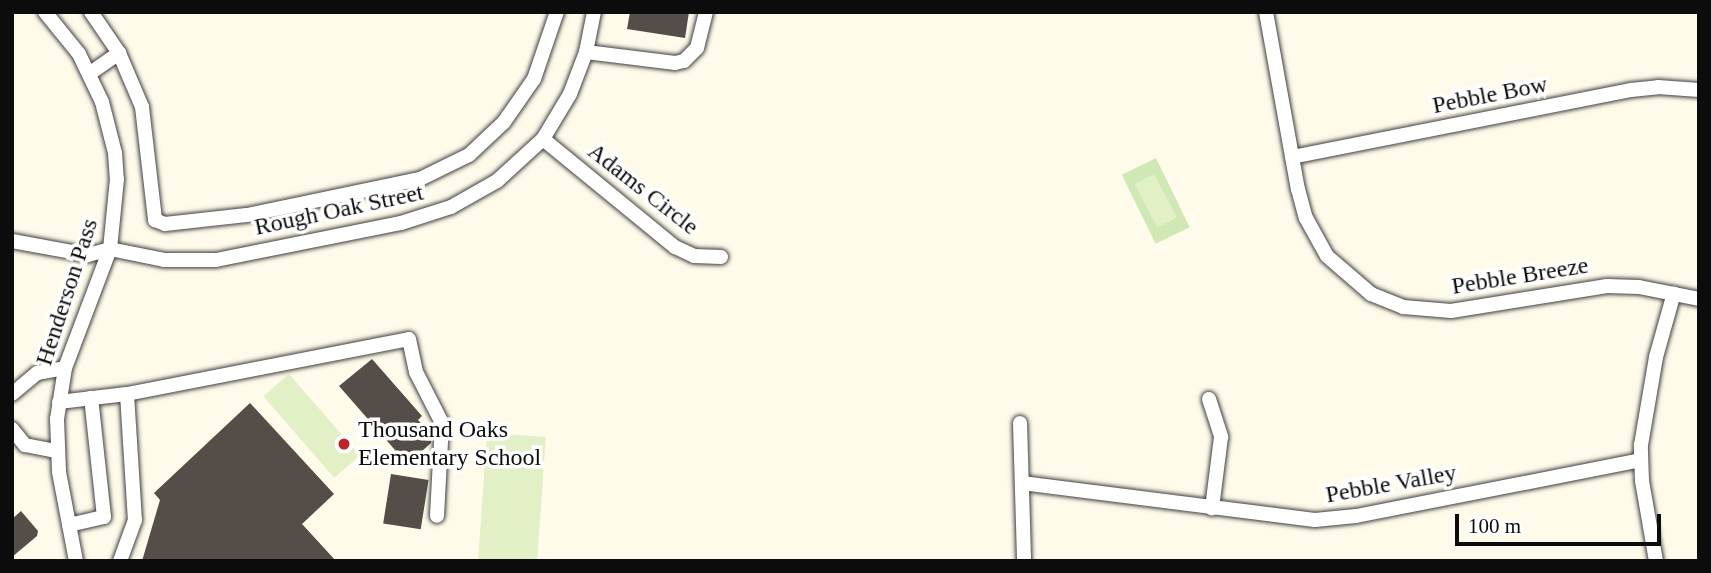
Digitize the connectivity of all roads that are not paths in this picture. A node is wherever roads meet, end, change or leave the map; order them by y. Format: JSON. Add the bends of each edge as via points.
{"nodes":[{"id":1,"x":45,"y":12,"type":"edge"},
{"id":2,"x":91,"y":12,"type":"edge"},
{"id":3,"x":557,"y":12,"type":"edge"},
{"id":4,"x":594,"y":12,"type":"edge"},
{"id":5,"x":706,"y":12,"type":"edge"},
{"id":6,"x":1266,"y":12,"type":"edge"},
{"id":7,"x":586,"y":52,"type":"junction"},
{"id":8,"x":118,"y":53,"type":"junction"},
{"id":9,"x":89,"y":74,"type":"junction"},
{"id":10,"x":1699,"y":90,"type":"edge"},
{"id":11,"x":543,"y":139,"type":"junction"},
{"id":12,"x":1292,"y":157,"type":"junction"},
{"id":13,"x":12,"y":241,"type":"edge"},
{"id":14,"x":110,"y":248,"type":"junction"},
{"id":15,"x":721,"y":257,"type":"dead end"},
{"id":16,"x":1674,"y":293,"type":"junction"},
{"id":17,"x":1699,"y":299,"type":"edge"},
{"id":18,"x":65,"y":368,"type":"junction"},
{"id":19,"x":12,"y":394,"type":"edge"},
{"id":20,"x":127,"y":394,"type":"junction"},
{"id":21,"x":91,"y":398,"type":"junction"},
{"id":22,"x":1209,"y":399,"type":"dead end"},
{"id":23,"x":59,"y":402,"type":"junction"},
{"id":24,"x":1020,"y":423,"type":"dead end"},
{"id":25,"x":12,"y":429,"type":"edge"},
{"id":26,"x":56,"y":451,"type":"junction"},
{"id":27,"x":1641,"y":460,"type":"junction"},
{"id":28,"x":1022,"y":483,"type":"junction"},
{"id":29,"x":1212,"y":508,"type":"junction"},
{"id":30,"x":438,"y":516,"type":"dead end"},
{"id":31,"x":69,"y":525,"type":"junction"},
{"id":32,"x":76,"y":561,"type":"edge"},
{"id":33,"x":120,"y":561,"type":"edge"},
{"id":34,"x":1024,"y":561,"type":"edge"},
{"id":35,"x":1656,"y":561,"type":"edge"}],
"edges":[{"from":1,"to":9,"type":"street","name":"Henderson Pass"},
{"from":2,"to":8,"type":"street"},
{"from":3,"to":8,"type":"street","via":[[534,79],[504,122],[468,155],[420,179],[247,215],[165,224],[155,220],[152,206],[142,107]]},
{"from":4,"to":7,"type":"street","name":"Rough Oak Street"},
{"from":5,"to":7,"type":"street","via":[[697,48],[684,61]]},
{"from":6,"to":12,"type":"street","name":"Pebble Breeze"},
{"from":7,"to":11,"type":"street","name":"Rough Oak Street","via":[[570,94]]},
{"from":8,"to":9,"type":"street"},
{"from":9,"to":14,"type":"street","name":"Henderson Pass","via":[[102,102],[115,153],[117,206]]},
{"from":10,"to":12,"type":"street","name":"Pebble Bow","via":[[1631,90]]},
{"from":11,"to":14,"type":"street","name":"Rough Oak Street","via":[[518,165],[475,195],[401,223],[216,260],[164,260]]},
{"from":11,"to":15,"type":"street","name":"Adams Circle","via":[[675,247],[694,256]]},
{"from":12,"to":16,"type":"street","name":"Pebble Breeze","via":[[1306,218],[1318,245],[1353,282],[1391,304],[1451,311],[1606,286]]},
{"from":13,"to":14,"type":"street","via":[[88,255]]},
{"from":14,"to":18,"type":"street","name":"Henderson Pass"},
{"from":16,"to":17,"type":"street","name":"Pebble Breeze"},
{"from":16,"to":27,"type":"street","via":[[1644,412]]},
{"from":18,"to":19,"type":"street","via":[[37,373]]},
{"from":18,"to":23,"type":"street","name":"Henderson Pass"},
{"from":20,"to":21,"type":"street"},
{"from":20,"to":30,"type":"street","via":[[409,339],[416,372],[442,424]]},
{"from":20,"to":33,"type":"street","via":[[135,520]]},
{"from":21,"to":23,"type":"street"},
{"from":21,"to":31,"type":"street","via":[[104,517]]},
{"from":22,"to":29,"type":"street","via":[[1221,437]]},
{"from":23,"to":26,"type":"street","name":"Henderson Pass"},
{"from":24,"to":28,"type":"street"},
{"from":25,"to":26,"type":"street","via":[[24,445]]},
{"from":26,"to":31,"type":"street","name":"Henderson Pass"},
{"from":27,"to":29,"type":"street","name":"Pebble Valley","via":[[1342,517],[1315,520]]},
{"from":27,"to":35,"type":"street"},
{"from":28,"to":29,"type":"street","name":"Pebble Valley"},
{"from":28,"to":34,"type":"street"},
{"from":31,"to":32,"type":"street","name":"Henderson Pass"}]}
